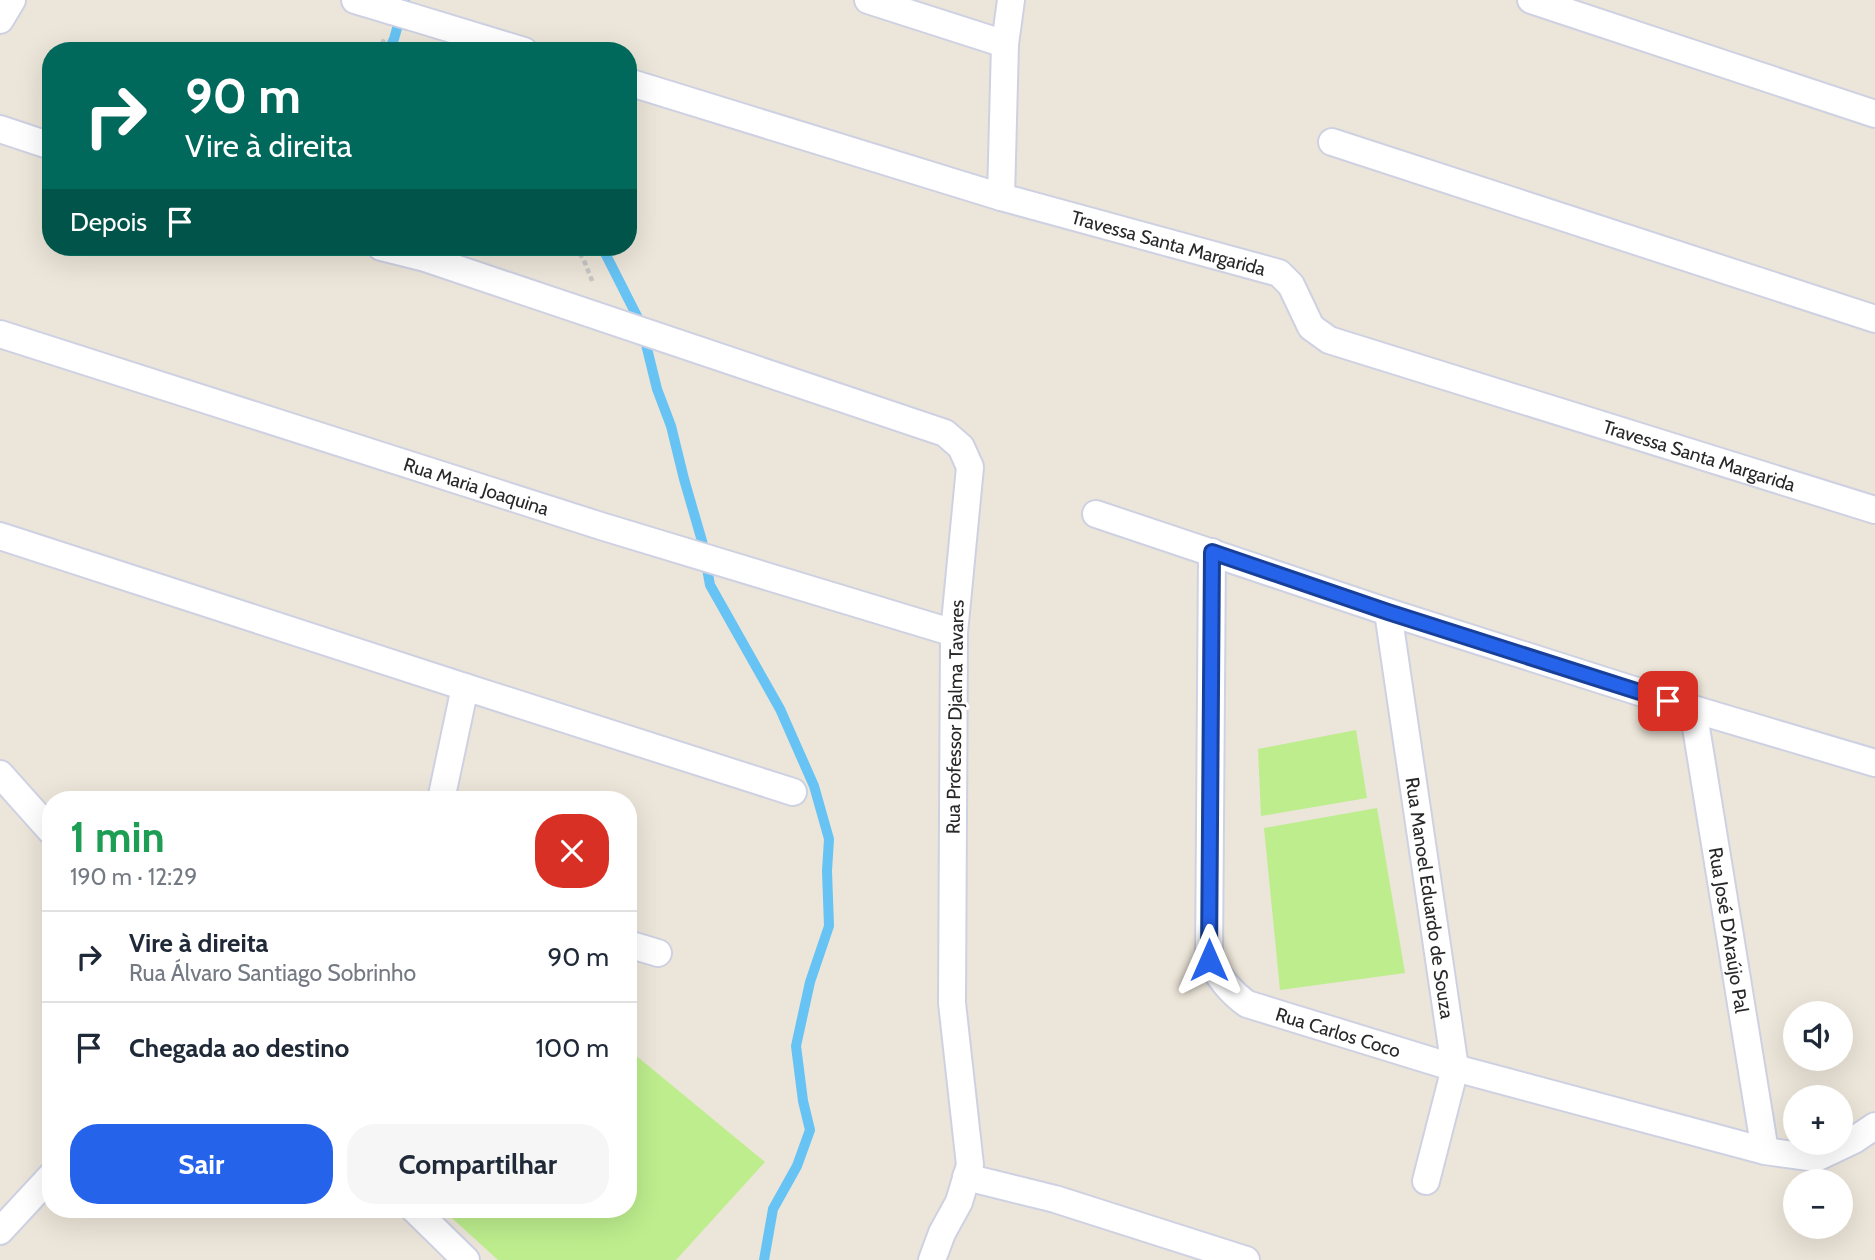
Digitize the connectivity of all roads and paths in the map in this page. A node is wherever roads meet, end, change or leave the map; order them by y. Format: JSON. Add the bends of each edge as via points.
{"nodes":[{"id":1,"x":12,"y":0,"type":"edge"},
{"id":2,"x":355,"y":0,"type":"edge"},
{"id":3,"x":868,"y":0,"type":"edge"},
{"id":4,"x":1011,"y":0,"type":"edge"},
{"id":5,"x":1531,"y":0,"type":"edge"},
{"id":6,"x":0,"y":20,"type":"edge"},
{"id":7,"x":494,"y":42,"type":"edge"},
{"id":8,"x":1005,"y":44,"type":"junction"},
{"id":9,"x":637,"y":85,"type":"edge"},
{"id":10,"x":1875,"y":114,"type":"edge"},
{"id":11,"x":0,"y":129,"type":"edge"},
{"id":12,"x":1332,"y":142,"type":"dead end"},
{"id":13,"x":42,"y":143,"type":"edge"},
{"id":14,"x":1001,"y":197,"type":"junction"},
{"id":15,"x":417,"y":256,"type":"edge"},
{"id":16,"x":1875,"y":319,"type":"edge"},
{"id":17,"x":0,"y":334,"type":"edge"},
{"id":18,"x":1875,"y":510,"type":"edge"},
{"id":19,"x":1096,"y":514,"type":"dead end"},
{"id":20,"x":0,"y":536,"type":"edge"},
{"id":21,"x":1212,"y":552,"type":"junction"},
{"id":22,"x":1388,"y":612,"type":"junction"},
{"id":23,"x":954,"y":633,"type":"junction"},
{"id":24,"x":465,"y":687,"type":"junction"},
{"id":25,"x":1693,"y":709,"type":"junction"},
{"id":26,"x":1875,"y":763,"type":"edge"},
{"id":27,"x":0,"y":774,"type":"edge"},
{"id":28,"x":443,"y":791,"type":"edge"},
{"id":29,"x":793,"y":792,"type":"dead end"},
{"id":30,"x":42,"y":821,"type":"edge"},
{"id":31,"x":637,"y":947,"type":"edge"},
{"id":32,"x":658,"y":953,"type":"dead end"},
{"id":33,"x":1455,"y":1068,"type":"junction"},
{"id":34,"x":1875,"y":1126,"type":"edge"},
{"id":35,"x":1765,"y":1151,"type":"junction"},
{"id":36,"x":966,"y":1177,"type":"junction"},
{"id":37,"x":1426,"y":1181,"type":"dead end"},
{"id":38,"x":42,"y":1187,"type":"edge"},
{"id":39,"x":423,"y":1218,"type":"edge"},
{"id":40,"x":0,"y":1231,"type":"edge"},
{"id":41,"x":466,"y":1260,"type":"edge"},
{"id":42,"x":932,"y":1260,"type":"edge"},
{"id":43,"x":1246,"y":1260,"type":"edge"}],
"edges":[{"from":1,"to":6,"type":"street"},
{"from":2,"to":7,"type":"street"},
{"from":3,"to":8,"type":"street"},
{"from":4,"to":8,"type":"street"},
{"from":5,"to":10,"type":"street"},
{"from":8,"to":14,"type":"street"},
{"from":9,"to":14,"type":"street","name":"Travessa Santa Margarida"},
{"from":11,"to":13,"type":"street"},
{"from":12,"to":16,"type":"street"},
{"from":14,"to":18,"type":"street","name":"Travessa Santa Margarida","via":[[1279,273],[1311,327],[1329,340]]},
{"from":15,"to":23,"type":"street","name":"Rua Professor Djalma Tavares","via":[[944,433],[961,447],[970,467]]},
{"from":17,"to":23,"type":"street","name":"Rua Maria Joaquina","via":[[604,527]]},
{"from":19,"to":21,"type":"street"},
{"from":20,"to":24,"type":"street"},
{"from":21,"to":22,"type":"street"},
{"from":21,"to":33,"type":"street","name":"Rua Carlos Coco","via":[[1209,960],[1219,978],[1247,1004]]},
{"from":22,"to":25,"type":"street"},
{"from":22,"to":33,"type":"street","name":"Rua Manoel Eduardo de Souza"},
{"from":23,"to":36,"type":"street","name":"Rua Professor Djalma Tavares","via":[[952,1003],[970,1165]]},
{"from":24,"to":28,"type":"street"},
{"from":24,"to":29,"type":"street"},
{"from":25,"to":26,"type":"street"},
{"from":25,"to":35,"type":"street","name":"Rua José D'Araújo Pal"},
{"from":27,"to":30,"type":"street"},
{"from":31,"to":32,"type":"street"},
{"from":33,"to":35,"type":"street","name":"Rua Carlos Coco"},
{"from":33,"to":37,"type":"street","name":"Rua Manoel Eduardo de Souza"},
{"from":34,"to":35,"type":"street","name":"Rua Carlos Coco","via":[[1816,1158]]},
{"from":36,"to":42,"type":"street","name":"Rua Professor Djalma Tavares"},
{"from":36,"to":43,"type":"street","via":[[1055,1199]]},
{"from":38,"to":40,"type":"street"},
{"from":39,"to":41,"type":"street"}]}
